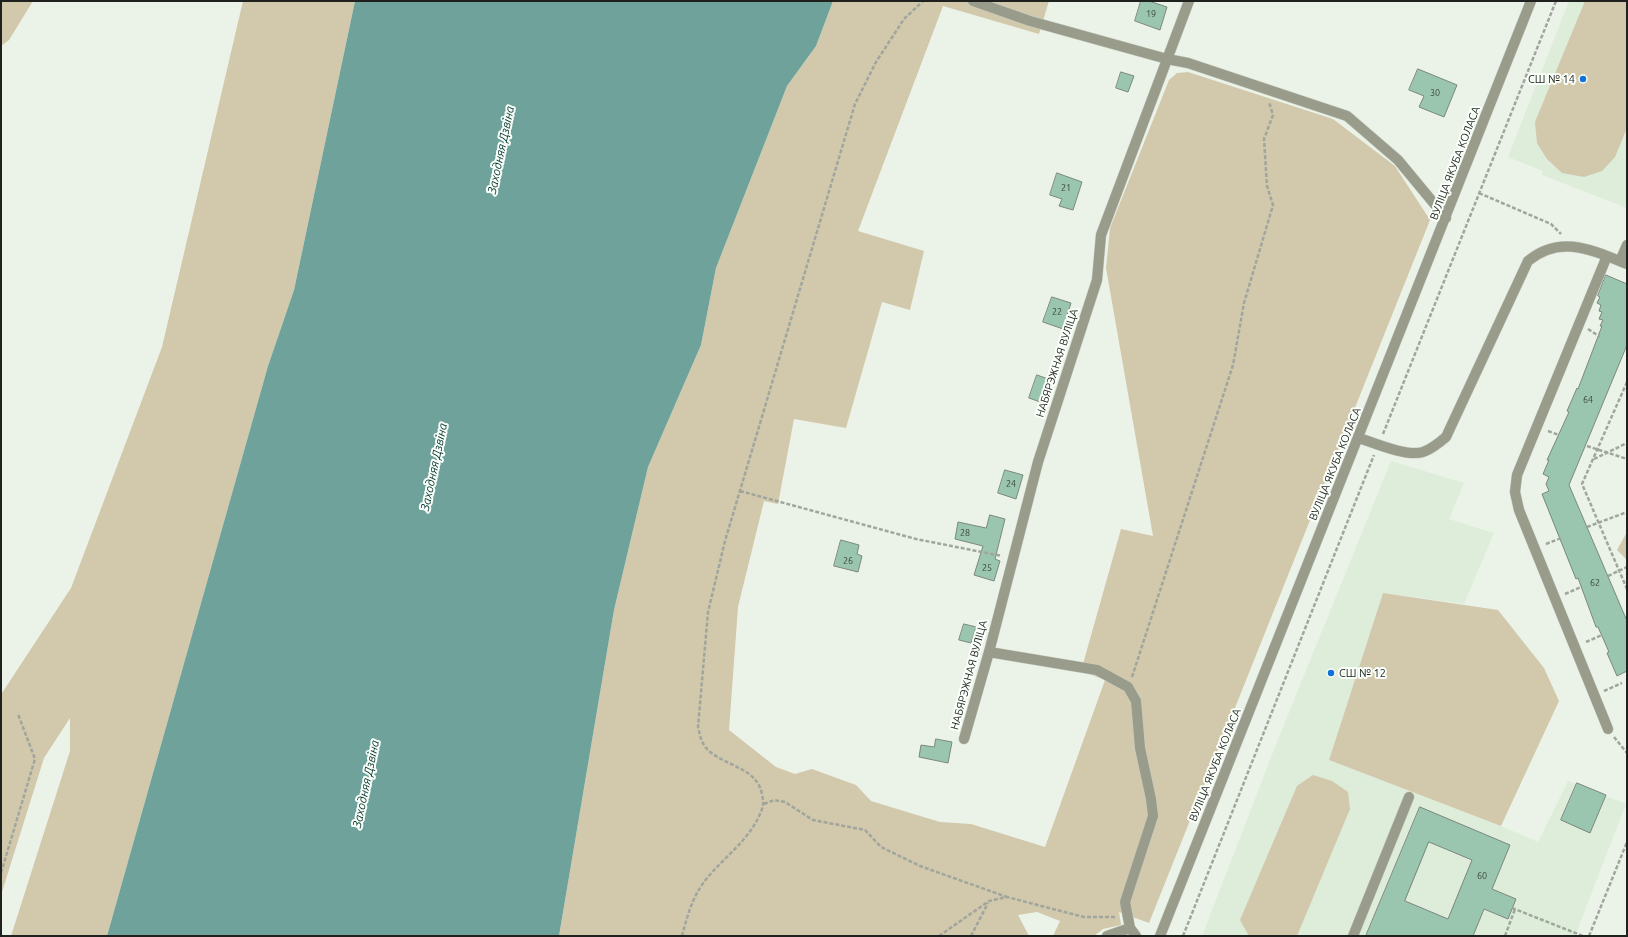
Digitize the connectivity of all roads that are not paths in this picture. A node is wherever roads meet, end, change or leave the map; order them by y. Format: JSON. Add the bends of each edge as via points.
{"nodes":[{"id":1,"x":973,"y":1,"type":"edge"},
{"id":2,"x":1189,"y":1,"type":"edge"},
{"id":3,"x":1531,"y":1,"type":"edge"},
{"id":4,"x":1167,"y":59,"type":"junction"},
{"id":5,"x":1446,"y":218,"type":"junction"},
{"id":6,"x":1627,"y":245,"type":"edge"},
{"id":7,"x":1607,"y":256,"type":"junction"},
{"id":8,"x":1624,"y":262,"type":"edge"},
{"id":9,"x":1359,"y":438,"type":"junction"},
{"id":10,"x":989,"y":652,"type":"junction"},
{"id":11,"x":1608,"y":729,"type":"road end"},
{"id":12,"x":964,"y":739,"type":"dead end"},
{"id":13,"x":1409,"y":797,"type":"dead end"},
{"id":14,"x":1131,"y":927,"type":"edge"},
{"id":15,"x":1107,"y":936,"type":"edge"},
{"id":16,"x":1160,"y":936,"type":"edge"},
{"id":17,"x":1353,"y":936,"type":"edge"}],
"edges":[{"from":1,"to":4,"type":"street","via":[[1030,21]]},
{"from":2,"to":4,"type":"street","name":"НАБЯРЭЖНАЯ ВУЛІЦА"},
{"from":3,"to":5,"type":"street","name":"ВУЛІЦА ЯКУБА КОЛАСА"},
{"from":4,"to":5,"type":"street","via":[[1188,63],[1347,116],[1398,160]]},
{"from":4,"to":10,"type":"street","name":"НАБЯРЭЖНАЯ ВУЛІЦА","via":[[1101,236],[1097,280],[1038,462]]},
{"from":5,"to":9,"type":"street","name":"ВУЛІЦА ЯКУБА КОЛАСА"},
{"from":6,"to":8,"type":"street"},
{"from":7,"to":8,"type":"street"},
{"from":7,"to":9,"type":"street","via":[[1569,245],[1538,252],[1528,261],[1446,437],[1436,445],[1422,452],[1408,452]]},
{"from":7,"to":11,"type":"street","via":[[1517,475],[1515,492],[1519,510]]},
{"from":9,"to":16,"type":"street","name":"ВУЛІЦА ЯКУБА КОЛАСА"},
{"from":10,"to":12,"type":"street","name":"НАБЯРЭЖНАЯ ВУЛІЦА"},
{"from":10,"to":14,"type":"street","via":[[1097,670],[1128,687],[1136,702],[1140,748],[1153,816],[1125,902]]},
{"from":13,"to":17,"type":"street"},
{"from":14,"to":15,"type":"street"}]}
